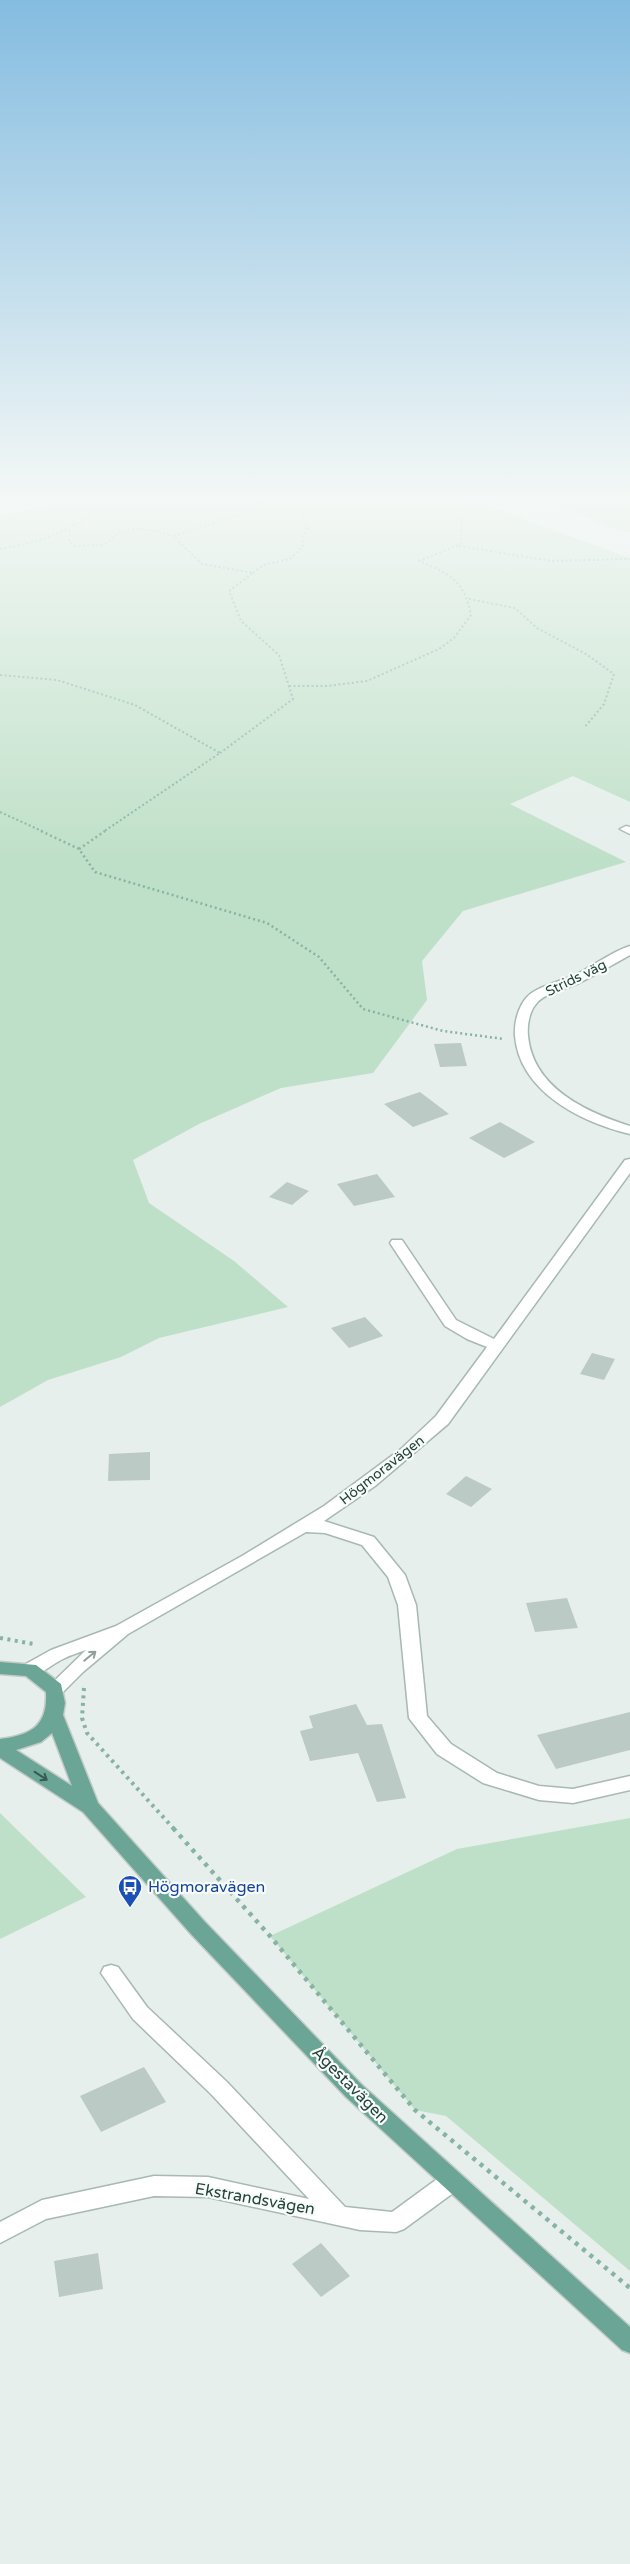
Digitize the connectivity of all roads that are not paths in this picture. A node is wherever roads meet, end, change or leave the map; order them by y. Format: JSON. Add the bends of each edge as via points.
{"nodes":[{"id":1,"x":630,"y":950,"type":"edge"},
{"id":2,"x":630,"y":1130,"type":"edge"},
{"id":3,"x":630,"y":1164,"type":"edge"},
{"id":4,"x":397,"y":1243,"type":"dead end"},
{"id":5,"x":496,"y":1345,"type":"junction"},
{"id":6,"x":307,"y":1527,"type":"junction"},
{"id":7,"x":122,"y":1630,"type":"junction"},
{"id":8,"x":0,"y":1668,"type":"edge"},
{"id":9,"x":30,"y":1670,"type":"junction"},
{"id":10,"x":55,"y":1689,"type":"junction"},
{"id":11,"x":54,"y":1715,"type":"junction"},
{"id":12,"x":0,"y":1747,"type":"edge"},
{"id":13,"x":630,"y":1783,"type":"edge"},
{"id":14,"x":90,"y":1807,"type":"junction"},
{"id":15,"x":111,"y":1973,"type":"dead end"},
{"id":16,"x":452,"y":2181,"type":"junction"},
{"id":17,"x":338,"y":2214,"type":"junction"},
{"id":18,"x":0,"y":2232,"type":"edge"},
{"id":19,"x":630,"y":2342,"type":"edge"}],
"edges":[{"from":1,"to":2,"type":"street","name":"Strids väg","via":[[533,999],[522,1018],[520,1041],[530,1068],[568,1104],[604,1123]]},
{"from":3,"to":5,"type":"street","name":"Högmoravägen"},
{"from":4,"to":5,"type":"street","via":[[450,1323]]},
{"from":5,"to":6,"type":"street","name":"Högmoravägen","via":[[442,1420],[415,1447]]},
{"from":6,"to":7,"type":"street","name":"Högmoravägen"},
{"from":6,"to":13,"type":"street","via":[[326,1527],[368,1541],[396,1575],[407,1605],[418,1718],[444,1749],[490,1778],[539,1794],[573,1796]]},
{"from":7,"to":9,"type":"street","name":"Högmoravägen","via":[[58,1654]]},
{"from":10,"to":7,"type":"street","name":"Högmoravägen","one_way":true},
{"from":8,"to":9,"type":"main road"},
{"from":9,"to":10,"type":"main road"},
{"from":10,"to":11,"type":"main road","name":"Ågestavägen"},
{"from":11,"to":12,"type":"main road","name":"Ågestavägen","via":[[44,1732],[22,1744]]},
{"from":11,"to":14,"type":"main road","name":"Ågestavägen"},
{"from":12,"to":14,"type":"main road","name":"Ågestavägen","one_way":true},
{"from":14,"to":16,"type":"main road","name":"Ågestavägen","via":[[198,1928],[347,2084]]},
{"from":15,"to":17,"type":"street","name":"Ekstrandsvägen","via":[[140,2014],[220,2088]]},
{"from":16,"to":17,"type":"street","name":"Ekstrandsvägen","via":[[396,2222],[360,2220]]},
{"from":16,"to":19,"type":"main road","name":"Ågestavägen"},
{"from":17,"to":18,"type":"street","name":"Ekstrandsvägen","via":[[208,2187],[154,2186],[42,2210]]}]}
